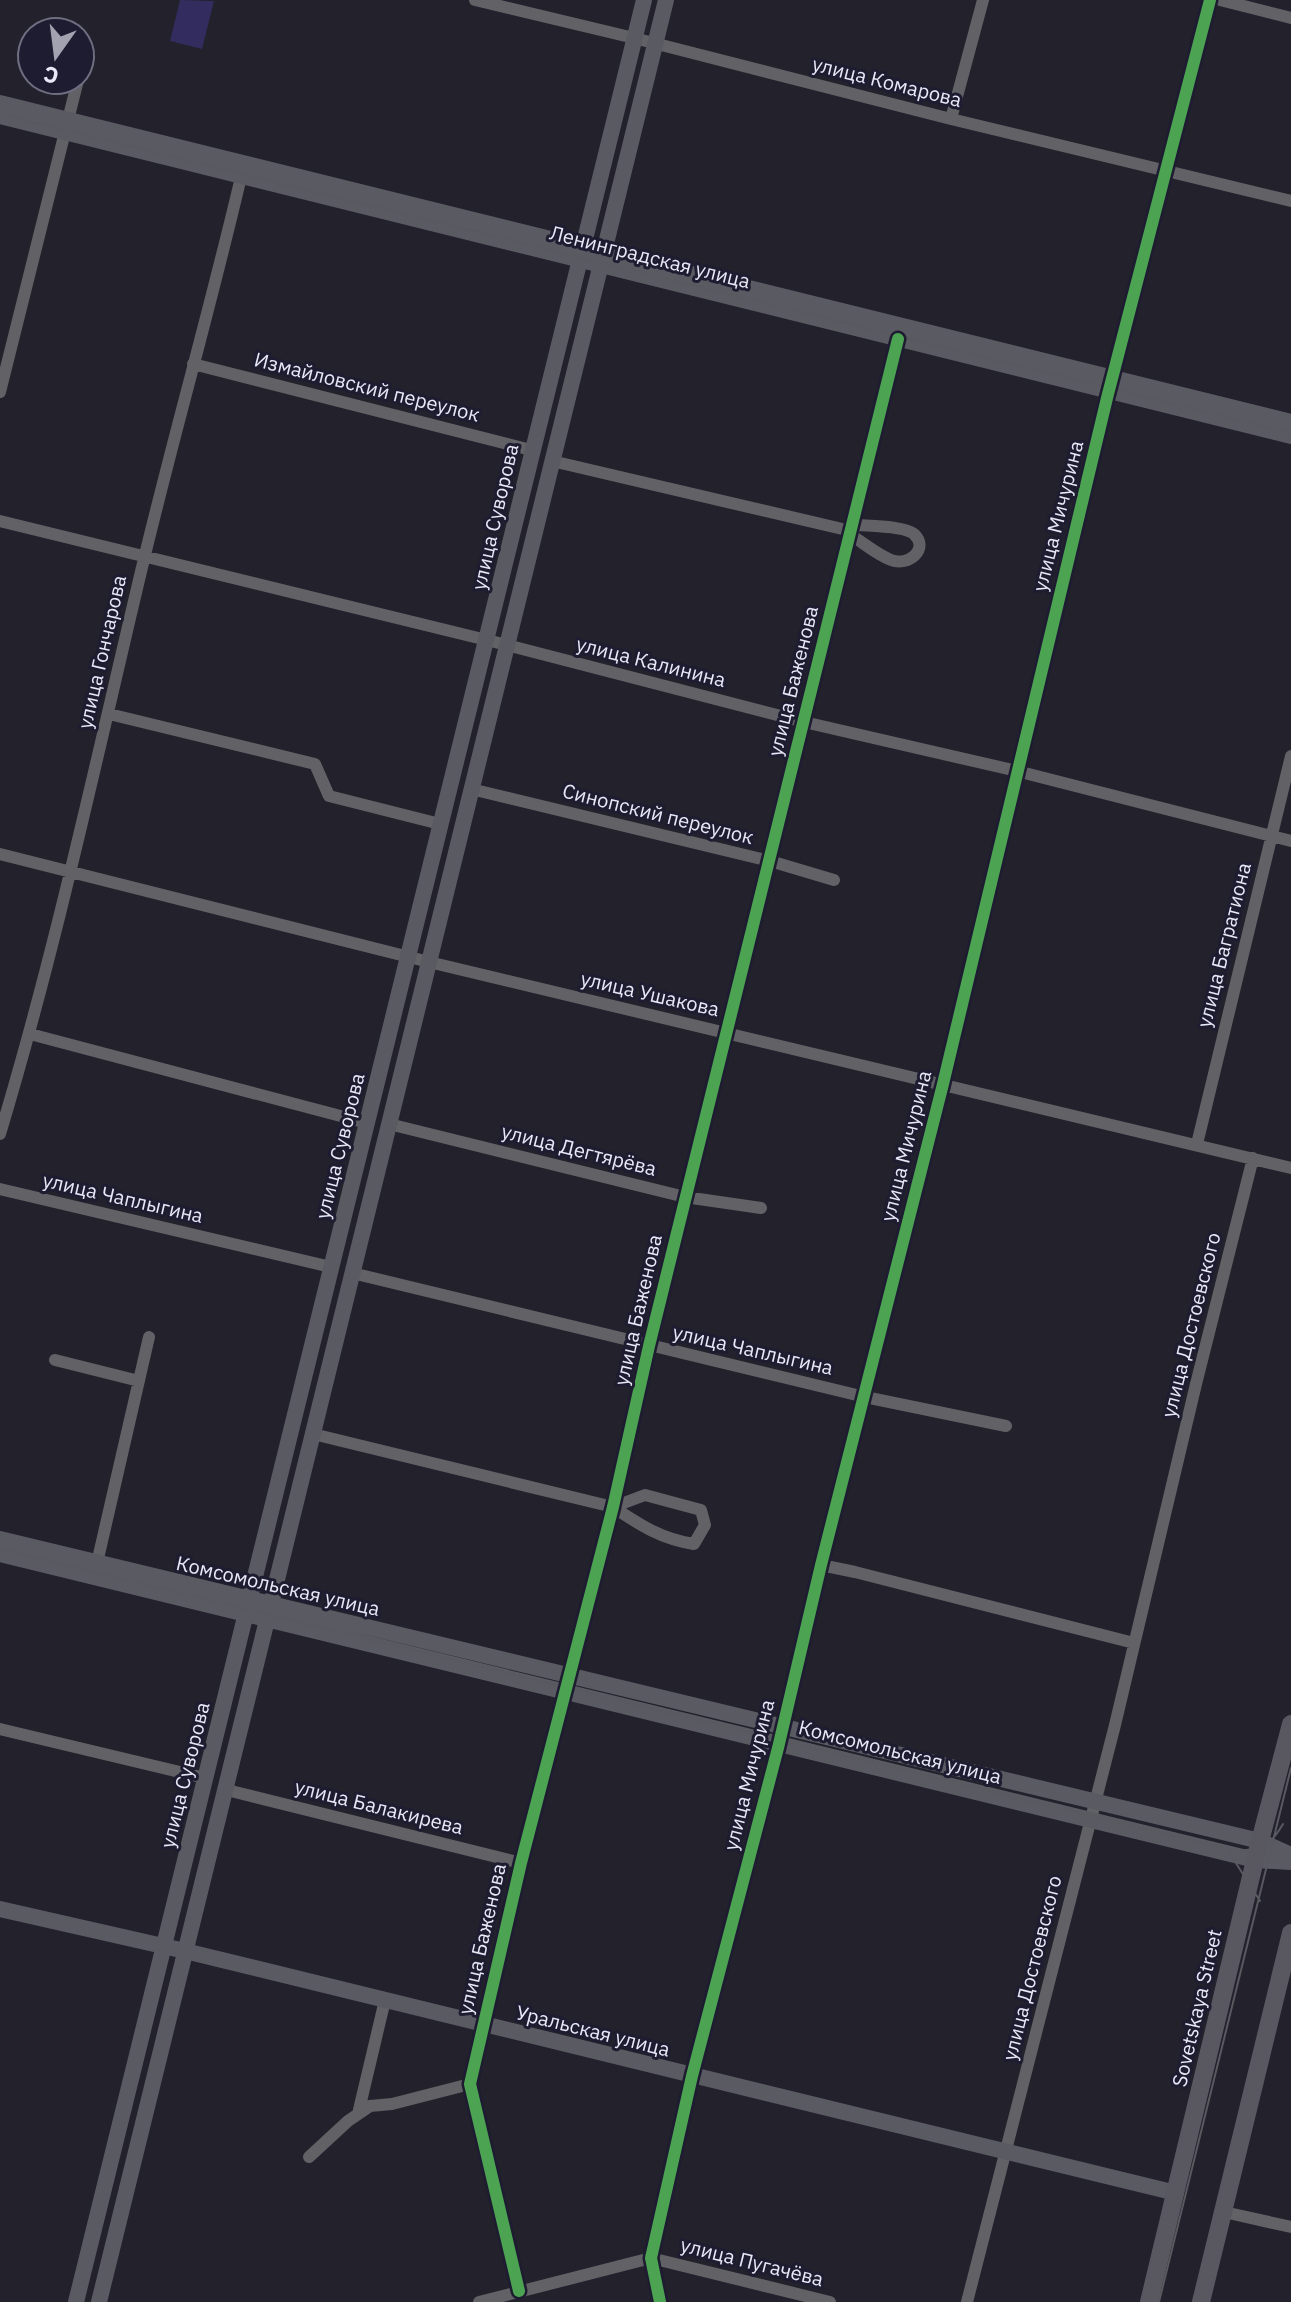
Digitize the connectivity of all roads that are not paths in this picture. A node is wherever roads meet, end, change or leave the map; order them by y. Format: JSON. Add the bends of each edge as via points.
{"nodes":[{"id":1,"x":475,"y":0,"type":"edge"},
{"id":2,"x":644,"y":0,"type":"edge"},
{"id":3,"x":666,"y":0,"type":"edge"},
{"id":4,"x":983,"y":0,"type":"edge"},
{"id":5,"x":1210,"y":0,"type":"edge"},
{"id":6,"x":1220,"y":0,"type":"edge"},
{"id":7,"x":1291,"y":18,"type":"edge"},
{"id":8,"x":634,"y":38,"type":"junction"},
{"id":9,"x":655,"y":43,"type":"junction"},
{"id":10,"x":74,"y":96,"type":"edge"},
{"id":11,"x":0,"y":103,"type":"edge"},
{"id":12,"x":0,"y":116,"type":"edge"},
{"id":13,"x":951,"y":119,"type":"junction"},
{"id":14,"x":67,"y":127,"type":"junction"},
{"id":15,"x":1165,"y":171,"type":"junction"},
{"id":16,"x":241,"y":177,"type":"junction"},
{"id":17,"x":1291,"y":201,"type":"edge"},
{"id":18,"x":581,"y":254,"type":"junction"},
{"id":19,"x":602,"y":259,"type":"junction"},
{"id":20,"x":898,"y":339,"type":"junction"},
{"id":21,"x":193,"y":364,"type":"junction"},
{"id":22,"x":1110,"y":385,"type":"junction"},
{"id":23,"x":0,"y":392,"type":"edge"},
{"id":24,"x":1291,"y":422,"type":"edge"},
{"id":25,"x":1291,"y":436,"type":"edge"},
{"id":26,"x":531,"y":450,"type":"junction"},
{"id":27,"x":552,"y":461,"type":"junction"},
{"id":28,"x":0,"y":521,"type":"edge"},
{"id":29,"x":851,"y":531,"type":"junction"},
{"id":30,"x":145,"y":555,"type":"junction"},
{"id":31,"x":487,"y":640,"type":"junction"},
{"id":32,"x":507,"y":645,"type":"junction"},
{"id":33,"x":109,"y":714,"type":"junction"},
{"id":34,"x":804,"y":722,"type":"junction"},
{"id":35,"x":1291,"y":756,"type":"edge"},
{"id":36,"x":1017,"y":771,"type":"junction"},
{"id":37,"x":471,"y":789,"type":"junction"},
{"id":38,"x":440,"y":824,"type":"junction"},
{"id":39,"x":1272,"y":836,"type":"junction"},
{"id":40,"x":1291,"y":841,"type":"edge"},
{"id":41,"x":0,"y":854,"type":"edge"},
{"id":42,"x":770,"y":861,"type":"junction"},
{"id":43,"x":69,"y":871,"type":"junction"},
{"id":44,"x":834,"y":880,"type":"dead end"},
{"id":45,"x":408,"y":956,"type":"junction"},
{"id":46,"x":429,"y":962,"type":"junction"},
{"id":47,"x":728,"y":1033,"type":"junction"},
{"id":48,"x":30,"y":1034,"type":"junction"},
{"id":49,"x":943,"y":1084,"type":"junction"},
{"id":50,"x":367,"y":1123,"type":"junction"},
{"id":51,"x":389,"y":1124,"type":"junction"},
{"id":52,"x":0,"y":1134,"type":"edge"},
{"id":53,"x":1197,"y":1144,"type":"junction"},
{"id":54,"x":1253,"y":1158,"type":"junction"},
{"id":55,"x":1291,"y":1168,"type":"edge"},
{"id":56,"x":0,"y":1189,"type":"edge"},
{"id":57,"x":685,"y":1197,"type":"junction"},
{"id":58,"x":761,"y":1208,"type":"dead end"},
{"id":59,"x":331,"y":1267,"type":"junction"},
{"id":60,"x":352,"y":1273,"type":"junction"},
{"id":61,"x":149,"y":1337,"type":"dead end"},
{"id":62,"x":649,"y":1346,"type":"junction"},
{"id":63,"x":55,"y":1360,"type":"dead end"},
{"id":64,"x":139,"y":1381,"type":"junction"},
{"id":65,"x":865,"y":1397,"type":"junction"},
{"id":66,"x":1006,"y":1426,"type":"dead end"},
{"id":67,"x":313,"y":1434,"type":"junction"},
{"id":68,"x":613,"y":1507,"type":"junction"},
{"id":69,"x":0,"y":1539,"type":"edge"},
{"id":70,"x":0,"y":1554,"type":"edge"},
{"id":71,"x":97,"y":1563,"type":"junction"},
{"id":72,"x":821,"y":1565,"type":"junction"},
{"id":73,"x":247,"y":1607,"type":"junction"},
{"id":74,"x":269,"y":1612,"type":"junction"},
{"id":75,"x":1134,"y":1643,"type":"junction"},
{"id":76,"x":568,"y":1684,"type":"junction"},
{"id":77,"x":1291,"y":1724,"type":"edge"},
{"id":78,"x":0,"y":1729,"type":"edge"},
{"id":79,"x":781,"y":1735,"type":"junction"},
{"id":80,"x":205,"y":1778,"type":"junction"},
{"id":81,"x":227,"y":1790,"type":"junction"},
{"id":82,"x":1096,"y":1801,"type":"junction"},
{"id":83,"x":1090,"y":1819,"type":"junction"},
{"id":84,"x":1260,"y":1841,"type":"junction"},
{"id":85,"x":1291,"y":1855,"type":"edge"},
{"id":86,"x":1255,"y":1860,"type":"junction"},
{"id":87,"x":1291,"y":1862,"type":"edge"},
{"id":88,"x":521,"y":1863,"type":"junction"},
{"id":89,"x":0,"y":1909,"type":"edge"},
{"id":90,"x":1291,"y":1933,"type":"edge"},
{"id":91,"x":164,"y":1947,"type":"junction"},
{"id":92,"x":185,"y":1951,"type":"junction"},
{"id":93,"x":385,"y":2000,"type":"junction"},
{"id":94,"x":482,"y":2024,"type":"junction"},
{"id":95,"x":692,"y":2076,"type":"junction"},
{"id":96,"x":470,"y":2084,"type":"junction"},
{"id":97,"x":358,"y":2114,"type":"junction"},
{"id":98,"x":1006,"y":2153,"type":"junction"},
{"id":99,"x":309,"y":2157,"type":"dead end"},
{"id":100,"x":1176,"y":2193,"type":"junction"},
{"id":101,"x":1224,"y":2212,"type":"junction"},
{"id":102,"x":1291,"y":2227,"type":"edge"},
{"id":103,"x":651,"y":2258,"type":"junction"},
{"id":104,"x":519,"y":2291,"type":"junction"},
{"id":105,"x":76,"y":2302,"type":"edge"},
{"id":106,"x":99,"y":2302,"type":"edge"},
{"id":107,"x":479,"y":2302,"type":"edge"},
{"id":108,"x":660,"y":2302,"type":"edge"},
{"id":109,"x":830,"y":2302,"type":"edge"},
{"id":110,"x":967,"y":2302,"type":"edge"},
{"id":111,"x":1149,"y":2302,"type":"edge"},
{"id":112,"x":1201,"y":2302,"type":"edge"}],
"edges":[{"from":1,"to":8,"type":"street","name":"улица Комарова"},
{"from":2,"to":8,"type":"main road","name":"улица Суворова"},
{"from":3,"to":9,"type":"main road","name":"улица Суворова"},
{"from":4,"to":13,"type":"street"},
{"from":5,"to":15,"type":"street","name":"улица Мичурина"},
{"from":6,"to":7,"type":"street"},
{"from":8,"to":9,"type":"street","name":"улица Комарова"},
{"from":8,"to":18,"type":"main road","name":"улица Суворова"},
{"from":9,"to":13,"type":"street","name":"улица Комарова"},
{"from":9,"to":19,"type":"main road","name":"улица Суворова"},
{"from":10,"to":14,"type":"street"},
{"from":11,"to":14,"type":"main road","name":"Ленинградская улица"},
{"from":12,"to":14,"type":"main road","name":"Ленинградская улица"},
{"from":13,"to":15,"type":"street","name":"улица Комарова"},
{"from":14,"to":16,"type":"main road","name":"Ленинградская улица"},
{"from":14,"to":18,"type":"main road","name":"Ленинградская улица"},
{"from":14,"to":23,"type":"street"},
{"from":15,"to":17,"type":"street","name":"улица Комарова"},
{"from":15,"to":22,"type":"street","name":"улица Мичурина"},
{"from":16,"to":18,"type":"main road","name":"Ленинградская улица"},
{"from":16,"to":21,"type":"street","name":"улица Гончарова"},
{"from":18,"to":19,"type":"main road","name":"Ленинградская улица"},
{"from":18,"to":26,"type":"main road","name":"улица Суворова"},
{"from":19,"to":20,"type":"main road","name":"Ленинградская улица"},
{"from":19,"to":22,"type":"main road","name":"Ленинградская улица"},
{"from":19,"to":27,"type":"main road","name":"улица Суворова"},
{"from":20,"to":22,"type":"main road","name":"Ленинградская улица"},
{"from":20,"to":29,"type":"street","name":"улица Баженова"},
{"from":21,"to":26,"type":"street","name":"Измайловский переулок"},
{"from":21,"to":30,"type":"street","name":"улица Гончарова"},
{"from":22,"to":24,"type":"main road","name":"Ленинградская улица"},
{"from":22,"to":25,"type":"main road","name":"Ленинградская улица"},
{"from":22,"to":36,"type":"street","name":"улица Мичурина"},
{"from":26,"to":31,"type":"main road","name":"улица Суворова"},
{"from":27,"to":29,"type":"street"},
{"from":27,"to":32,"type":"main road","name":"улица Суворова"},
{"from":28,"to":30,"type":"street","name":"улица Калинина"},
{"from":29,"to":29,"type":"street","via":[[858,525],[903,529],[913,534],[919,551],[904,562],[893,561]]},
{"from":29,"to":34,"type":"street","name":"улица Баженова"},
{"from":30,"to":31,"type":"street","name":"улица Калинина"},
{"from":30,"to":33,"type":"street","name":"улица Гончарова"},
{"from":31,"to":32,"type":"street","name":"улица Калинина"},
{"from":31,"to":38,"type":"main road","name":"улица Суворова"},
{"from":32,"to":34,"type":"street","name":"улица Калинина"},
{"from":32,"to":37,"type":"main road","name":"улица Суворова"},
{"from":33,"to":38,"type":"street","via":[[315,764],[329,796]]},
{"from":33,"to":43,"type":"street","name":"улица Гончарова"},
{"from":34,"to":36,"type":"street","name":"улица Калинина"},
{"from":34,"to":42,"type":"street","name":"улица Баженова"},
{"from":35,"to":39,"type":"street","name":"улица Багратиона"},
{"from":36,"to":39,"type":"street","name":"улица Калинина"},
{"from":36,"to":49,"type":"street","name":"улица Мичурина"},
{"from":37,"to":42,"type":"street","name":"Синопский переулок"},
{"from":37,"to":46,"type":"main road","name":"улица Суворова"},
{"from":38,"to":45,"type":"main road","name":"улица Суворова"},
{"from":39,"to":40,"type":"street","name":"улица Калинина"},
{"from":39,"to":53,"type":"street","name":"улица Багратиона"},
{"from":41,"to":43,"type":"street","name":"улица Ушакова"},
{"from":42,"to":44,"type":"street","name":"Синопский переулок"},
{"from":42,"to":47,"type":"street","name":"улица Баженова"},
{"from":43,"to":45,"type":"street","name":"улица Ушакова"},
{"from":43,"to":48,"type":"street","name":"улица Гончарова"},
{"from":45,"to":46,"type":"street","name":"улица Ушакова"},
{"from":45,"to":50,"type":"main road","name":"улица Суворова"},
{"from":46,"to":47,"type":"street","name":"улица Ушакова"},
{"from":46,"to":51,"type":"main road","name":"улица Суворова"},
{"from":47,"to":49,"type":"street","name":"улица Ушакова"},
{"from":47,"to":57,"type":"street","name":"улица Баженова"},
{"from":48,"to":50,"type":"street"},
{"from":48,"to":52,"type":"street","name":"улица Гончарова"},
{"from":49,"to":53,"type":"street","name":"улица Ушакова"},
{"from":49,"to":65,"type":"street","name":"улица Мичурина"},
{"from":50,"to":59,"type":"main road","name":"улица Суворова"},
{"from":51,"to":57,"type":"street","name":"улица Дегтярёва"},
{"from":51,"to":60,"type":"main road","name":"улица Суворова"},
{"from":53,"to":54,"type":"street","name":"улица Ушакова"},
{"from":54,"to":55,"type":"street","name":"улица Ушакова"},
{"from":54,"to":75,"type":"street","name":"улица Достоевского"},
{"from":56,"to":59,"type":"street","name":"улица Чаплыгина"},
{"from":57,"to":58,"type":"street","name":"улица Дегтярёва"},
{"from":57,"to":62,"type":"street","name":"улица Баженова"},
{"from":59,"to":73,"type":"main road","name":"улица Суворова"},
{"from":60,"to":62,"type":"street","name":"улица Чаплыгина"},
{"from":60,"to":67,"type":"main road","name":"улица Суворова"},
{"from":61,"to":64,"type":"street"},
{"from":62,"to":65,"type":"street","name":"улица Чаплыгина"},
{"from":62,"to":68,"type":"street","name":"улица Баженова"},
{"from":63,"to":64,"type":"street"},
{"from":64,"to":71,"type":"street"},
{"from":65,"to":66,"type":"street","name":"улица Чаплыгина"},
{"from":65,"to":72,"type":"street","name":"улица Мичурина"},
{"from":67,"to":68,"type":"street"},
{"from":67,"to":74,"type":"main road","name":"улица Суворова"},
{"from":68,"to":68,"type":"street","via":[[671,1540],[694,1544],[705,1525],[701,1510],[645,1495]]},
{"from":68,"to":76,"type":"street","name":"улица Баженова"},
{"from":69,"to":71,"type":"main road","name":"Комсомольская улица"},
{"from":70,"to":73,"type":"main road","name":"Комсомольская улица"},
{"from":71,"to":73,"type":"main road","name":"Комсомольская улица"},
{"from":72,"to":75,"type":"street"},
{"from":72,"to":79,"type":"street","name":"улица Мичурина"},
{"from":73,"to":74,"type":"main road","name":"Комсомольская улица"},
{"from":73,"to":80,"type":"main road","name":"улица Суворова"},
{"from":74,"to":76,"type":"main road","name":"Комсомольская улица"},
{"from":74,"to":81,"type":"main road","name":"улица Суворова"},
{"from":75,"to":82,"type":"street","name":"улица Достоевского"},
{"from":76,"to":79,"type":"main road","name":"Комсомольская улица"},
{"from":76,"to":88,"type":"street","name":"улица Баженова"},
{"from":77,"to":84,"type":"main road","name":"Sovetskaya Street"},
{"from":78,"to":80,"type":"street"},
{"from":79,"to":82,"type":"main road","name":"Комсомольская улица"},
{"from":79,"to":83,"type":"main road","name":"Комсомольская улица"},
{"from":79,"to":95,"type":"street","name":"улица Мичурина"},
{"from":80,"to":91,"type":"main road","name":"улица Суворова"},
{"from":81,"to":88,"type":"street","name":"улица Балакирева"},
{"from":81,"to":92,"type":"main road","name":"улица Суворова"},
{"from":82,"to":83,"type":"street","name":"улица Достоевского"},
{"from":82,"to":84,"type":"main road","name":"Комсомольская улица"},
{"from":83,"to":86,"type":"main road","name":"Комсомольская улица"},
{"from":83,"to":98,"type":"street","name":"улица Достоевского"},
{"from":84,"to":85,"type":"main road","name":"Комсомольская улица"},
{"from":84,"to":86,"type":"main road","name":"Sovetskaya Street"},
{"from":86,"to":87,"type":"main road","name":"Комсомольская улица"},
{"from":86,"to":100,"type":"main road","name":"Sovetskaya Street"},
{"from":88,"to":94,"type":"street","name":"улица Баженова"},
{"from":89,"to":91,"type":"main road","name":"Уральская улица"},
{"from":90,"to":101,"type":"main road"},
{"from":91,"to":92,"type":"main road","name":"Уральская улица"},
{"from":91,"to":105,"type":"main road","name":"улица Суворова"},
{"from":92,"to":93,"type":"main road","name":"Уральская улица"},
{"from":92,"to":106,"type":"main road","name":"улица Суворова"},
{"from":93,"to":94,"type":"main road","name":"Уральская улица"},
{"from":93,"to":97,"type":"street"},
{"from":94,"to":95,"type":"main road","name":"Уральская улица"},
{"from":94,"to":96,"type":"street","name":"улица Баженова"},
{"from":95,"to":98,"type":"main road","name":"Уральская улица"},
{"from":95,"to":103,"type":"street","name":"улица Мичурина"},
{"from":96,"to":97,"type":"street","via":[[370,2106]]},
{"from":96,"to":104,"type":"street","name":"улица Баженова"},
{"from":97,"to":99,"type":"street"},
{"from":98,"to":100,"type":"main road","name":"Уральская улица"},
{"from":98,"to":110,"type":"street","name":"улица Достоевского"},
{"from":100,"to":111,"type":"main road","name":"Sovetskaya Street"},
{"from":101,"to":102,"type":"street"},
{"from":101,"to":112,"type":"main road"},
{"from":103,"to":104,"type":"street","name":"улица Пугачёва"},
{"from":103,"to":108,"type":"street","name":"улица Мичурина"},
{"from":103,"to":109,"type":"street","name":"улица Пугачёва"},
{"from":104,"to":107,"type":"street","name":"улица Пугачёва"}]}
